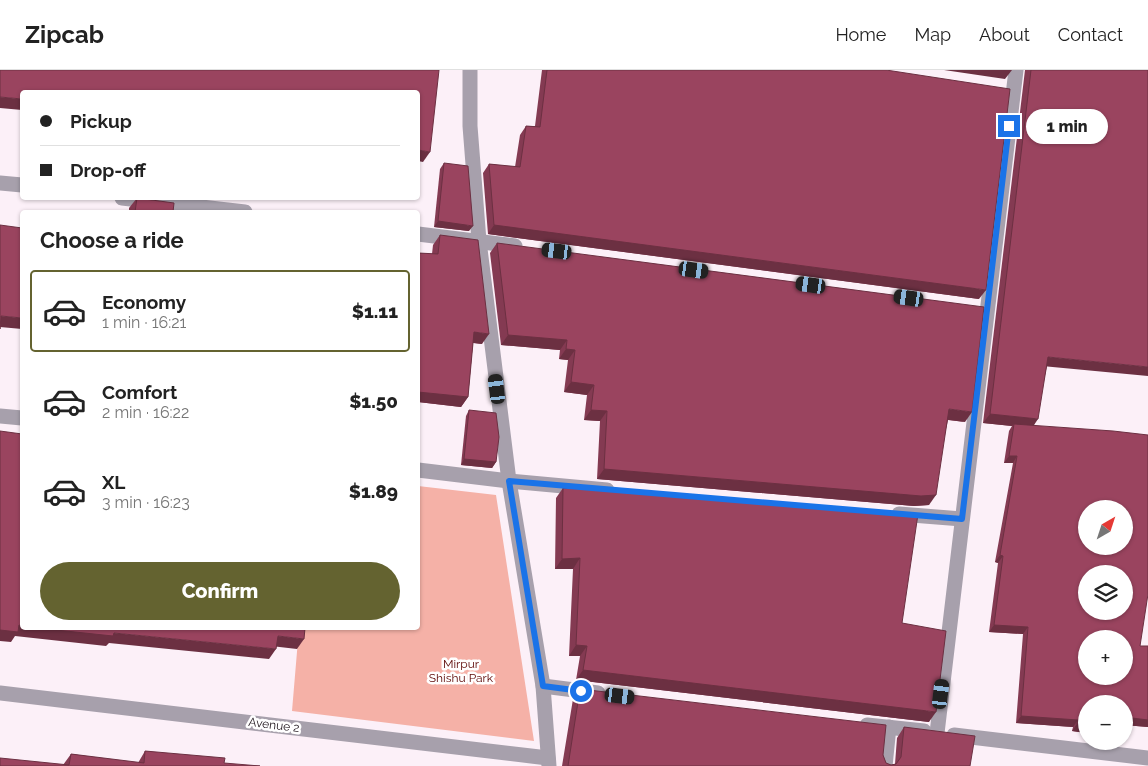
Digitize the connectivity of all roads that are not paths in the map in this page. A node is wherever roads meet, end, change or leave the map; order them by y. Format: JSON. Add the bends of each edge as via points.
{"nodes":[{"id":1,"x":470,"y":70,"type":"edge"},
{"id":2,"x":1016,"y":70,"type":"edge"},
{"id":3,"x":994,"y":87,"type":"edge"},
{"id":4,"x":1013,"y":90,"type":"junction"},
{"id":5,"x":0,"y":183,"type":"edge"},
{"id":6,"x":20,"y":185,"type":"edge"},
{"id":7,"x":140,"y":200,"type":"edge"},
{"id":8,"x":227,"y":210,"type":"edge"},
{"id":9,"x":420,"y":234,"type":"edge"},
{"id":10,"x":478,"y":241,"type":"junction"},
{"id":11,"x":527,"y":248,"type":"edge"},
{"id":12,"x":968,"y":306,"type":"edge"},
{"id":13,"x":987,"y":309,"type":"junction"},
{"id":14,"x":0,"y":416,"type":"edge"},
{"id":15,"x":20,"y":418,"type":"edge"},
{"id":16,"x":420,"y":470,"type":"edge"},
{"id":17,"x":509,"y":481,"type":"junction"},
{"id":18,"x":627,"y":491,"type":"edge"},
{"id":19,"x":883,"y":513,"type":"edge"},
{"id":20,"x":962,"y":519,"type":"junction"},
{"id":21,"x":543,"y":686,"type":"junction"},
{"id":22,"x":0,"y":693,"type":"edge"},
{"id":23,"x":612,"y":695,"type":"edge"},
{"id":24,"x":849,"y":723,"type":"edge"},
{"id":25,"x":889,"y":728,"type":"junction"},
{"id":26,"x":936,"y":733,"type":"junction"},
{"id":27,"x":1148,"y":758,"type":"edge"},
{"id":28,"x":548,"y":762,"type":"edge"},
{"id":29,"x":885,"y":766,"type":"edge"}],
"edges":[{"from":1,"to":10,"type":"street","via":[[470,126]]},
{"from":2,"to":4,"type":"street"},
{"from":3,"to":4,"type":"street"},
{"from":4,"to":13,"type":"street"},
{"from":5,"to":6,"type":"street"},
{"from":7,"to":8,"type":"street"},
{"from":9,"to":10,"type":"street"},
{"from":10,"to":11,"type":"street"},
{"from":10,"to":17,"type":"street"},
{"from":12,"to":13,"type":"street"},
{"from":13,"to":20,"type":"street"},
{"from":14,"to":15,"type":"street"},
{"from":16,"to":17,"type":"street"},
{"from":17,"to":18,"type":"street"},
{"from":17,"to":21,"type":"street"},
{"from":19,"to":20,"type":"street"},
{"from":20,"to":26,"type":"street"},
{"from":21,"to":23,"type":"street"},
{"from":21,"to":28,"type":"street"},
{"from":22,"to":28,"type":"street","name":"Avenue 2"},
{"from":24,"to":25,"type":"street"},
{"from":25,"to":26,"type":"street"},
{"from":25,"to":29,"type":"street"},
{"from":26,"to":27,"type":"street"}]}
